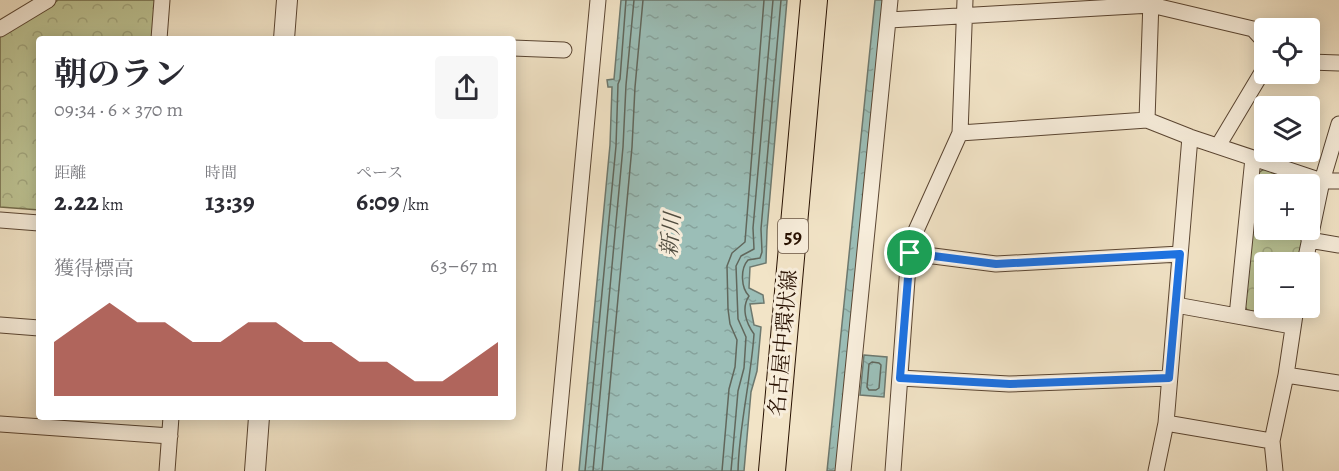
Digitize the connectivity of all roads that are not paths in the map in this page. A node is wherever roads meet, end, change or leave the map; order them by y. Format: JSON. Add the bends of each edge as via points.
{"nodes":[{"id":1,"x":48,"y":0,"type":"edge"},
{"id":2,"x":162,"y":0,"type":"edge"},
{"id":3,"x":287,"y":0,"type":"edge"},
{"id":4,"x":598,"y":0,"type":"edge"},
{"id":5,"x":814,"y":0,"type":"edge"},
{"id":6,"x":890,"y":0,"type":"edge"},
{"id":7,"x":965,"y":0,"type":"edge"},
{"id":8,"x":1151,"y":2,"type":"edge"},
{"id":9,"x":964,"y":16,"type":"junction"},
{"id":10,"x":889,"y":20,"type":"junction"},
{"id":11,"x":0,"y":29,"type":"edge"},
{"id":12,"x":1254,"y":30,"type":"edge"},
{"id":13,"x":159,"y":36,"type":"edge"},
{"id":14,"x":284,"y":36,"type":"edge"},
{"id":15,"x":516,"y":48,"type":"edge"},
{"id":16,"x":564,"y":50,"type":"dead end"},
{"id":17,"x":1320,"y":62,"type":"edge"},
{"id":18,"x":1339,"y":63,"type":"edge"},
{"id":19,"x":1255,"y":84,"type":"edge"},
{"id":20,"x":1147,"y":120,"type":"junction"},
{"id":21,"x":1339,"y":124,"type":"edge"},
{"id":22,"x":960,"y":133,"type":"junction"},
{"id":23,"x":1190,"y":137,"type":"junction"},
{"id":24,"x":1218,"y":146,"type":"junction"},
{"id":25,"x":1253,"y":158,"type":"junction"},
{"id":26,"x":1322,"y":181,"type":"junction"},
{"id":27,"x":1339,"y":181,"type":"edge"},
{"id":28,"x":1320,"y":190,"type":"edge"},
{"id":29,"x":0,"y":220,"type":"edge"},
{"id":30,"x":36,"y":223,"type":"edge"},
{"id":31,"x":1309,"y":240,"type":"joint"},
{"id":32,"x":1339,"y":245,"type":"edge"},
{"id":33,"x":1307,"y":252,"type":"edge"},
{"id":34,"x":910,"y":253,"type":"junction"},
{"id":35,"x":1180,"y":254,"type":"junction"},
{"id":36,"x":1176,"y":305,"type":"junction"},
{"id":37,"x":1237,"y":316,"type":"junction"},
{"id":38,"x":1294,"y":318,"type":"edge"},
{"id":39,"x":0,"y":325,"type":"edge"},
{"id":40,"x":1292,"y":326,"type":"junction"},
{"id":41,"x":36,"y":328,"type":"edge"},
{"id":42,"x":1286,"y":375,"type":"junction"},
{"id":43,"x":900,"y":378,"type":"junction"},
{"id":44,"x":1169,"y":378,"type":"junction"},
{"id":45,"x":1339,"y":383,"type":"edge"},
{"id":46,"x":171,"y":420,"type":"edge"},
{"id":47,"x":258,"y":420,"type":"edge"},
{"id":48,"x":1166,"y":423,"type":"junction"},
{"id":49,"x":0,"y":424,"type":"edge"},
{"id":50,"x":170,"y":436,"type":"junction"},
{"id":51,"x":1272,"y":441,"type":"junction"},
{"id":52,"x":167,"y":471,"type":"edge"},
{"id":53,"x":255,"y":471,"type":"edge"},
{"id":54,"x":554,"y":471,"type":"edge"},
{"id":55,"x":772,"y":471,"type":"edge"},
{"id":56,"x":843,"y":471,"type":"edge"},
{"id":57,"x":892,"y":471,"type":"edge"},
{"id":58,"x":1156,"y":471,"type":"edge"},
{"id":59,"x":1275,"y":471,"type":"edge"}],
"edges":[{"from":1,"to":11,"type":"street"},
{"from":2,"to":13,"type":"street"},
{"from":3,"to":14,"type":"street"},
{"from":4,"to":54,"type":"street"},
{"from":5,"to":55,"type":"main road","name":"名古屋中環状線","number":"59"},
{"from":6,"to":10,"type":"street"},
{"from":7,"to":9,"type":"street"},
{"from":8,"to":9,"type":"street"},
{"from":8,"to":12,"type":"street"},
{"from":8,"to":20,"type":"street"},
{"from":9,"to":10,"type":"street"},
{"from":9,"to":22,"type":"street"},
{"from":10,"to":56,"type":"street"},
{"from":15,"to":16,"type":"street"},
{"from":17,"to":18,"type":"street"},
{"from":19,"to":24,"type":"street"},
{"from":20,"to":22,"type":"street"},
{"from":20,"to":23,"type":"street"},
{"from":21,"to":26,"type":"street"},
{"from":22,"to":34,"type":"street","via":[[914,235]]},
{"from":23,"to":24,"type":"street"},
{"from":23,"to":35,"type":"street"},
{"from":24,"to":25,"type":"street"},
{"from":25,"to":26,"type":"street"},
{"from":25,"to":37,"type":"street"},
{"from":26,"to":27,"type":"street"},
{"from":26,"to":28,"type":"street"},
{"from":29,"to":30,"type":"street"},
{"from":31,"to":32,"type":"street"},
{"from":31,"to":33,"type":"street"},
{"from":34,"to":35,"type":"street","via":[[996,264]]},
{"from":34,"to":43,"type":"street"},
{"from":35,"to":36,"type":"street"},
{"from":36,"to":37,"type":"street"},
{"from":36,"to":44,"type":"street"},
{"from":37,"to":40,"type":"street"},
{"from":38,"to":40,"type":"street"},
{"from":39,"to":41,"type":"street"},
{"from":40,"to":42,"type":"street"},
{"from":42,"to":45,"type":"street"},
{"from":42,"to":51,"type":"street"},
{"from":43,"to":44,"type":"street","via":[[1010,384]]},
{"from":43,"to":57,"type":"street"},
{"from":44,"to":48,"type":"street"},
{"from":46,"to":50,"type":"street"},
{"from":47,"to":53,"type":"street"},
{"from":48,"to":51,"type":"street"},
{"from":48,"to":58,"type":"street"},
{"from":49,"to":50,"type":"street"},
{"from":50,"to":52,"type":"street"},
{"from":51,"to":59,"type":"street"}]}
